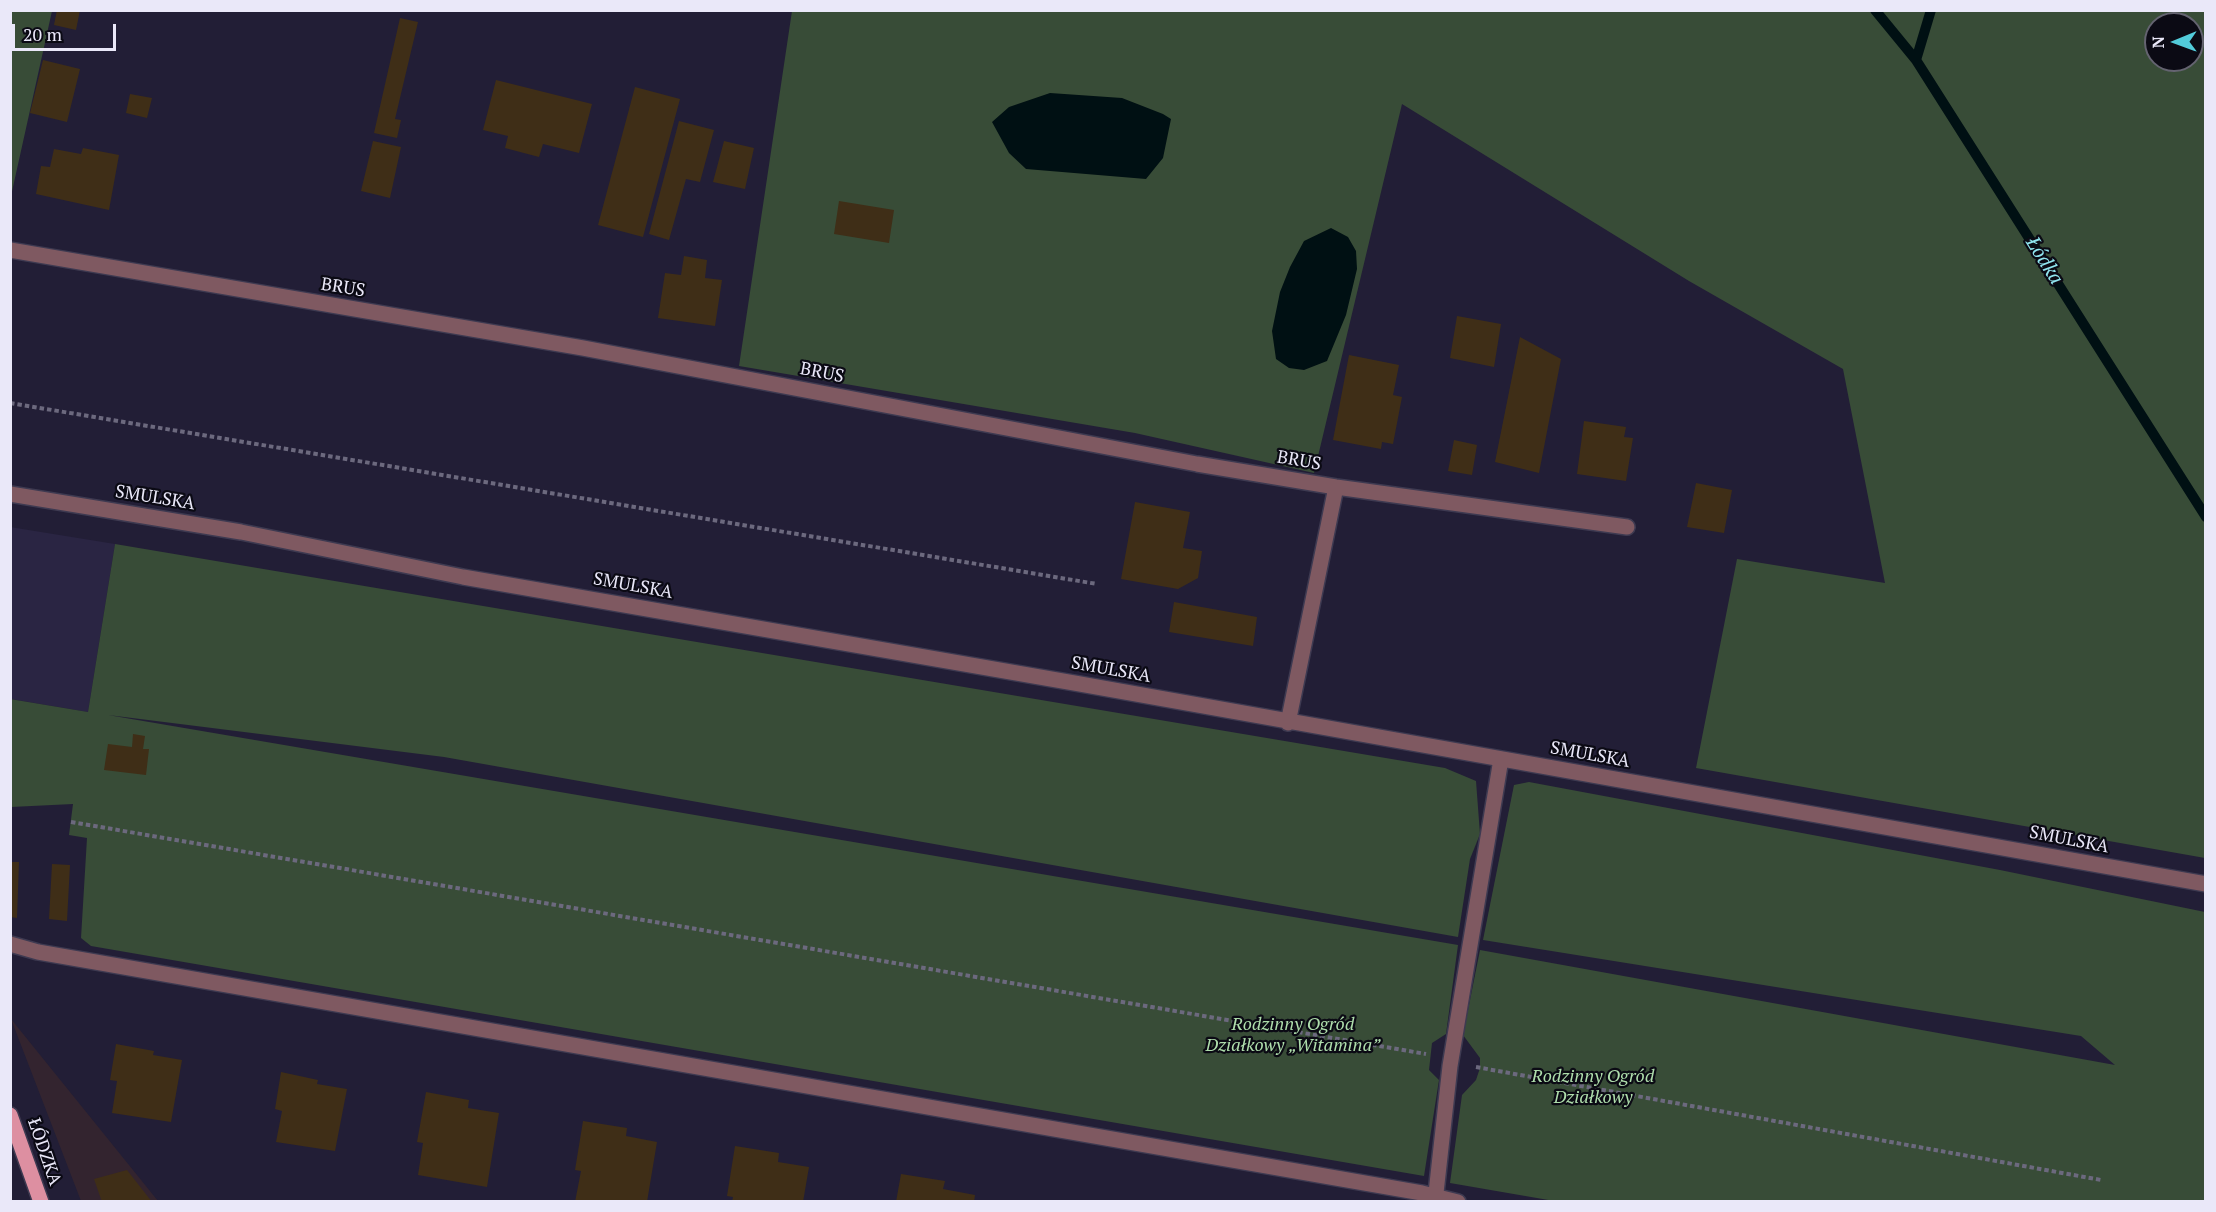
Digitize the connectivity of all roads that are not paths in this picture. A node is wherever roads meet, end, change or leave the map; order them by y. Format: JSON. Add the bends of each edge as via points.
{"nodes":[{"id":1,"x":10,"y":250,"type":"edge"},
{"id":2,"x":1336,"y":487,"type":"junction"},
{"id":3,"x":10,"y":494,"type":"edge"},
{"id":4,"x":1627,"y":527,"type":"dead end"},
{"id":5,"x":1288,"y":723,"type":"junction"},
{"id":6,"x":1501,"y":759,"type":"junction"},
{"id":7,"x":2205,"y":885,"type":"edge"},
{"id":8,"x":10,"y":944,"type":"edge"},
{"id":9,"x":10,"y":1115,"type":"edge"},
{"id":10,"x":1436,"y":1199,"type":"edge"},
{"id":11,"x":41,"y":1202,"type":"edge"},
{"id":12,"x":1458,"y":1202,"type":"edge"}],
"edges":[{"from":1,"to":2,"type":"street","name":"BRUS","via":[[583,348]]},
{"from":2,"to":4,"type":"street","name":"BRUS"},
{"from":2,"to":5,"type":"street"},
{"from":3,"to":5,"type":"street","name":"SMULSKA","via":[[241,532],[463,577]]},
{"from":5,"to":6,"type":"street","name":"SMULSKA"},
{"from":6,"to":7,"type":"street","name":"SMULSKA"},
{"from":6,"to":10,"type":"street","via":[[1450,1066]]},
{"from":8,"to":10,"type":"street"},
{"from":9,"to":11,"type":"main road","name":"ŁÓDZKA"},
{"from":10,"to":12,"type":"street"}]}
